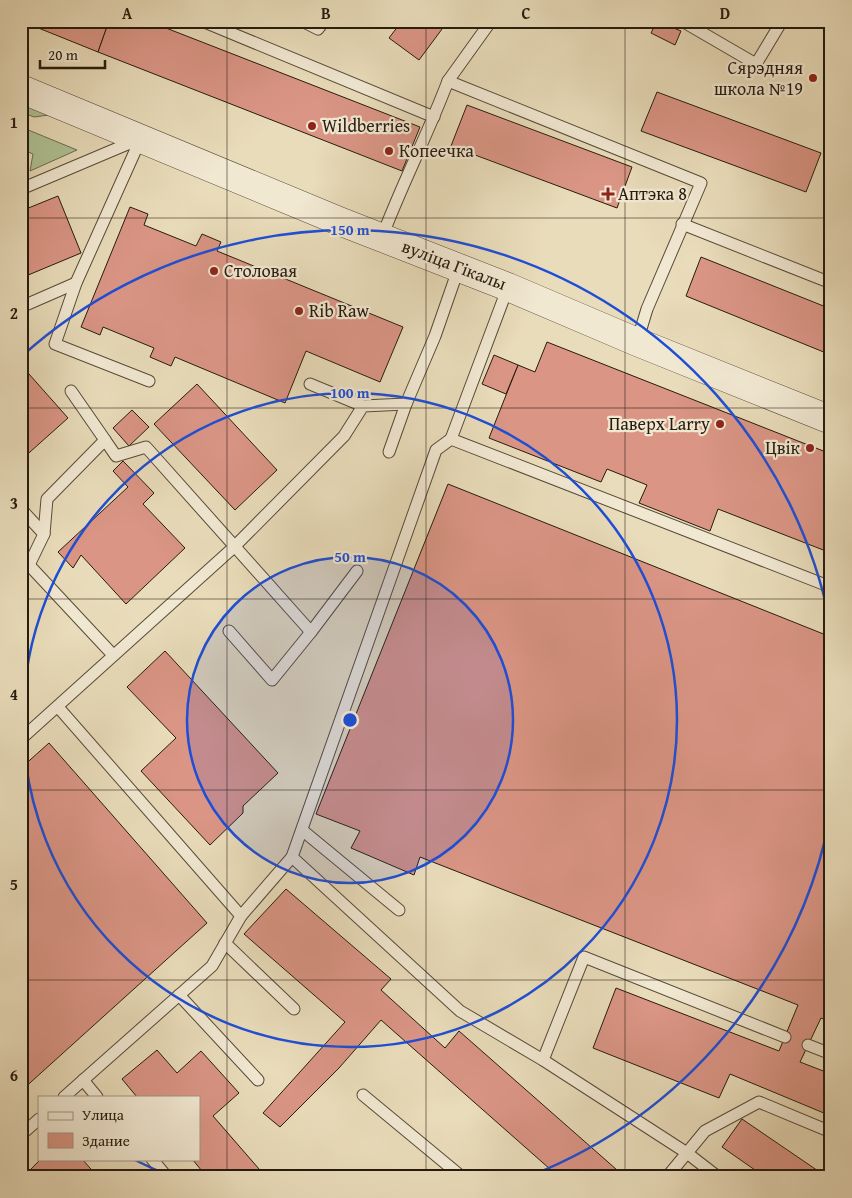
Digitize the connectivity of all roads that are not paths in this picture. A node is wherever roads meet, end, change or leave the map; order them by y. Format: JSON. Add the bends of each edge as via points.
{"nodes":[{"id":1,"x":202,"y":21,"type":"edge"},
{"id":2,"x":302,"y":21,"type":"edge"},
{"id":3,"x":324,"y":21,"type":"edge"},
{"id":4,"x":491,"y":21,"type":"edge"},
{"id":5,"x":682,"y":21,"type":"edge"},
{"id":6,"x":782,"y":21,"type":"edge"},
{"id":7,"x":448,"y":81,"type":"junction"},
{"id":8,"x":21,"y":89,"type":"edge"},
{"id":9,"x":434,"y":117,"type":"junction"},
{"id":10,"x":141,"y":138,"type":"junction"},
{"id":11,"x":21,"y":189,"type":"edge"},
{"id":12,"x":682,"y":224,"type":"junction"},
{"id":13,"x":382,"y":237,"type":"junction"},
{"id":14,"x":459,"y":267,"type":"junction"},
{"id":15,"x":76,"y":283,"type":"junction"},
{"id":16,"x":831,"y":283,"type":"edge"},
{"id":17,"x":508,"y":287,"type":"junction"},
{"id":18,"x":21,"y":307,"type":"edge"},
{"id":19,"x":637,"y":342,"type":"junction"},
{"id":20,"x":149,"y":381,"type":"dead end"},
{"id":21,"x":310,"y":384,"type":"dead end"},
{"id":22,"x":71,"y":391,"type":"dead end"},
{"id":23,"x":406,"y":404,"type":"junction"},
{"id":24,"x":363,"y":406,"type":"junction"},
{"id":25,"x":831,"y":420,"type":"edge"},
{"id":26,"x":451,"y":439,"type":"junction"},
{"id":27,"x":105,"y":440,"type":"junction"},
{"id":28,"x":389,"y":452,"type":"dead end"},
{"id":29,"x":21,"y":509,"type":"edge"},
{"id":30,"x":44,"y":534,"type":"junction"},
{"id":31,"x":234,"y":547,"type":"junction"},
{"id":32,"x":25,"y":569,"type":"edge"},
{"id":33,"x":357,"y":571,"type":"dead end"},
{"id":34,"x":831,"y":587,"type":"edge"},
{"id":35,"x":229,"y":631,"type":"dead end"},
{"id":36,"x":311,"y":632,"type":"junction"},
{"id":37,"x":113,"y":655,"type":"junction"},
{"id":38,"x":58,"y":707,"type":"junction"},
{"id":39,"x":21,"y":739,"type":"edge"},
{"id":40,"x":302,"y":830,"type":"junction"},
{"id":41,"x":292,"y":857,"type":"junction"},
{"id":42,"x":399,"y":910,"type":"dead end"},
{"id":43,"x":241,"y":916,"type":"junction"},
{"id":44,"x":225,"y":943,"type":"junction"},
{"id":45,"x":179,"y":995,"type":"junction"},
{"id":46,"x":294,"y":1009,"type":"dead end"},
{"id":47,"x":785,"y":1037,"type":"dead end"},
{"id":48,"x":808,"y":1045,"type":"dead end"},
{"id":49,"x":831,"y":1054,"type":"edge"},
{"id":50,"x":543,"y":1060,"type":"junction"},
{"id":51,"x":83,"y":1080,"type":"junction"},
{"id":52,"x":258,"y":1080,"type":"dead end"},
{"id":53,"x":363,"y":1095,"type":"dead end"},
{"id":54,"x":65,"y":1096,"type":"edge"},
{"id":55,"x":96,"y":1096,"type":"edge"},
{"id":56,"x":38,"y":1120,"type":"edge"},
{"id":57,"x":831,"y":1132,"type":"edge"},
{"id":58,"x":21,"y":1135,"type":"edge"},
{"id":59,"x":687,"y":1153,"type":"junction"},
{"id":60,"x":153,"y":1160,"type":"edge"},
{"id":61,"x":167,"y":1177,"type":"edge"},
{"id":62,"x":462,"y":1177,"type":"edge"},
{"id":63,"x":667,"y":1177,"type":"edge"},
{"id":64,"x":718,"y":1177,"type":"edge"}],
"edges":[{"from":1,"to":9,"type":"lane"},
{"from":2,"to":3,"type":"lane","via":[[318,30]]},
{"from":4,"to":7,"type":"lane"},
{"from":5,"to":6,"type":"lane","via":[[756,64]]},
{"from":7,"to":9,"type":"lane"},
{"from":7,"to":12,"type":"lane","via":[[701,183]]},
{"from":8,"to":10,"type":"street","name":"вуліца Гікалы"},
{"from":9,"to":13,"type":"lane"},
{"from":10,"to":11,"type":"lane"},
{"from":10,"to":13,"type":"street","name":"вуліца Гікалы"},
{"from":10,"to":15,"type":"lane"},
{"from":12,"to":16,"type":"lane"},
{"from":12,"to":19,"type":"lane"},
{"from":13,"to":14,"type":"street","name":"вуліца Гікалы"},
{"from":14,"to":17,"type":"street","name":"вуліца Гікалы"},
{"from":14,"to":23,"type":"lane","via":[[435,336]]},
{"from":15,"to":18,"type":"lane"},
{"from":15,"to":20,"type":"lane","via":[[55,344]]},
{"from":17,"to":19,"type":"street","name":"вуліца Гікалы"},
{"from":17,"to":26,"type":"lane"},
{"from":19,"to":25,"type":"street","name":"вуліца Гікалы"},
{"from":21,"to":24,"type":"lane"},
{"from":22,"to":27,"type":"lane"},
{"from":23,"to":24,"type":"lane"},
{"from":23,"to":28,"type":"lane"},
{"from":24,"to":31,"type":"lane","via":[[344,436]]},
{"from":26,"to":34,"type":"lane"},
{"from":26,"to":40,"type":"lane","via":[[436,450]]},
{"from":27,"to":30,"type":"lane","via":[[47,499]]},
{"from":27,"to":31,"type":"lane","via":[[116,456],[146,447]]},
{"from":29,"to":30,"type":"lane"},
{"from":30,"to":32,"type":"lane"},
{"from":31,"to":36,"type":"lane"},
{"from":31,"to":37,"type":"lane"},
{"from":32,"to":37,"type":"lane"},
{"from":33,"to":36,"type":"lane"},
{"from":35,"to":36,"type":"lane","via":[[272,680]]},
{"from":37,"to":38,"type":"lane"},
{"from":38,"to":39,"type":"lane"},
{"from":38,"to":43,"type":"lane"},
{"from":40,"to":41,"type":"lane"},
{"from":40,"to":42,"type":"lane"},
{"from":41,"to":43,"type":"lane"},
{"from":41,"to":50,"type":"lane","via":[[460,1011]]},
{"from":43,"to":44,"type":"lane"},
{"from":44,"to":45,"type":"lane","via":[[212,966]]},
{"from":44,"to":46,"type":"lane"},
{"from":45,"to":51,"type":"lane"},
{"from":45,"to":52,"type":"lane"},
{"from":47,"to":50,"type":"lane","via":[[584,957]]},
{"from":48,"to":49,"type":"lane"},
{"from":50,"to":59,"type":"lane"},
{"from":51,"to":54,"type":"lane"},
{"from":51,"to":55,"type":"lane"},
{"from":53,"to":62,"type":"lane"},
{"from":56,"to":58,"type":"lane"},
{"from":57,"to":59,"type":"lane","via":[[759,1102],[705,1131]]},
{"from":59,"to":63,"type":"lane"},
{"from":59,"to":64,"type":"lane"},
{"from":60,"to":61,"type":"lane"}]}
